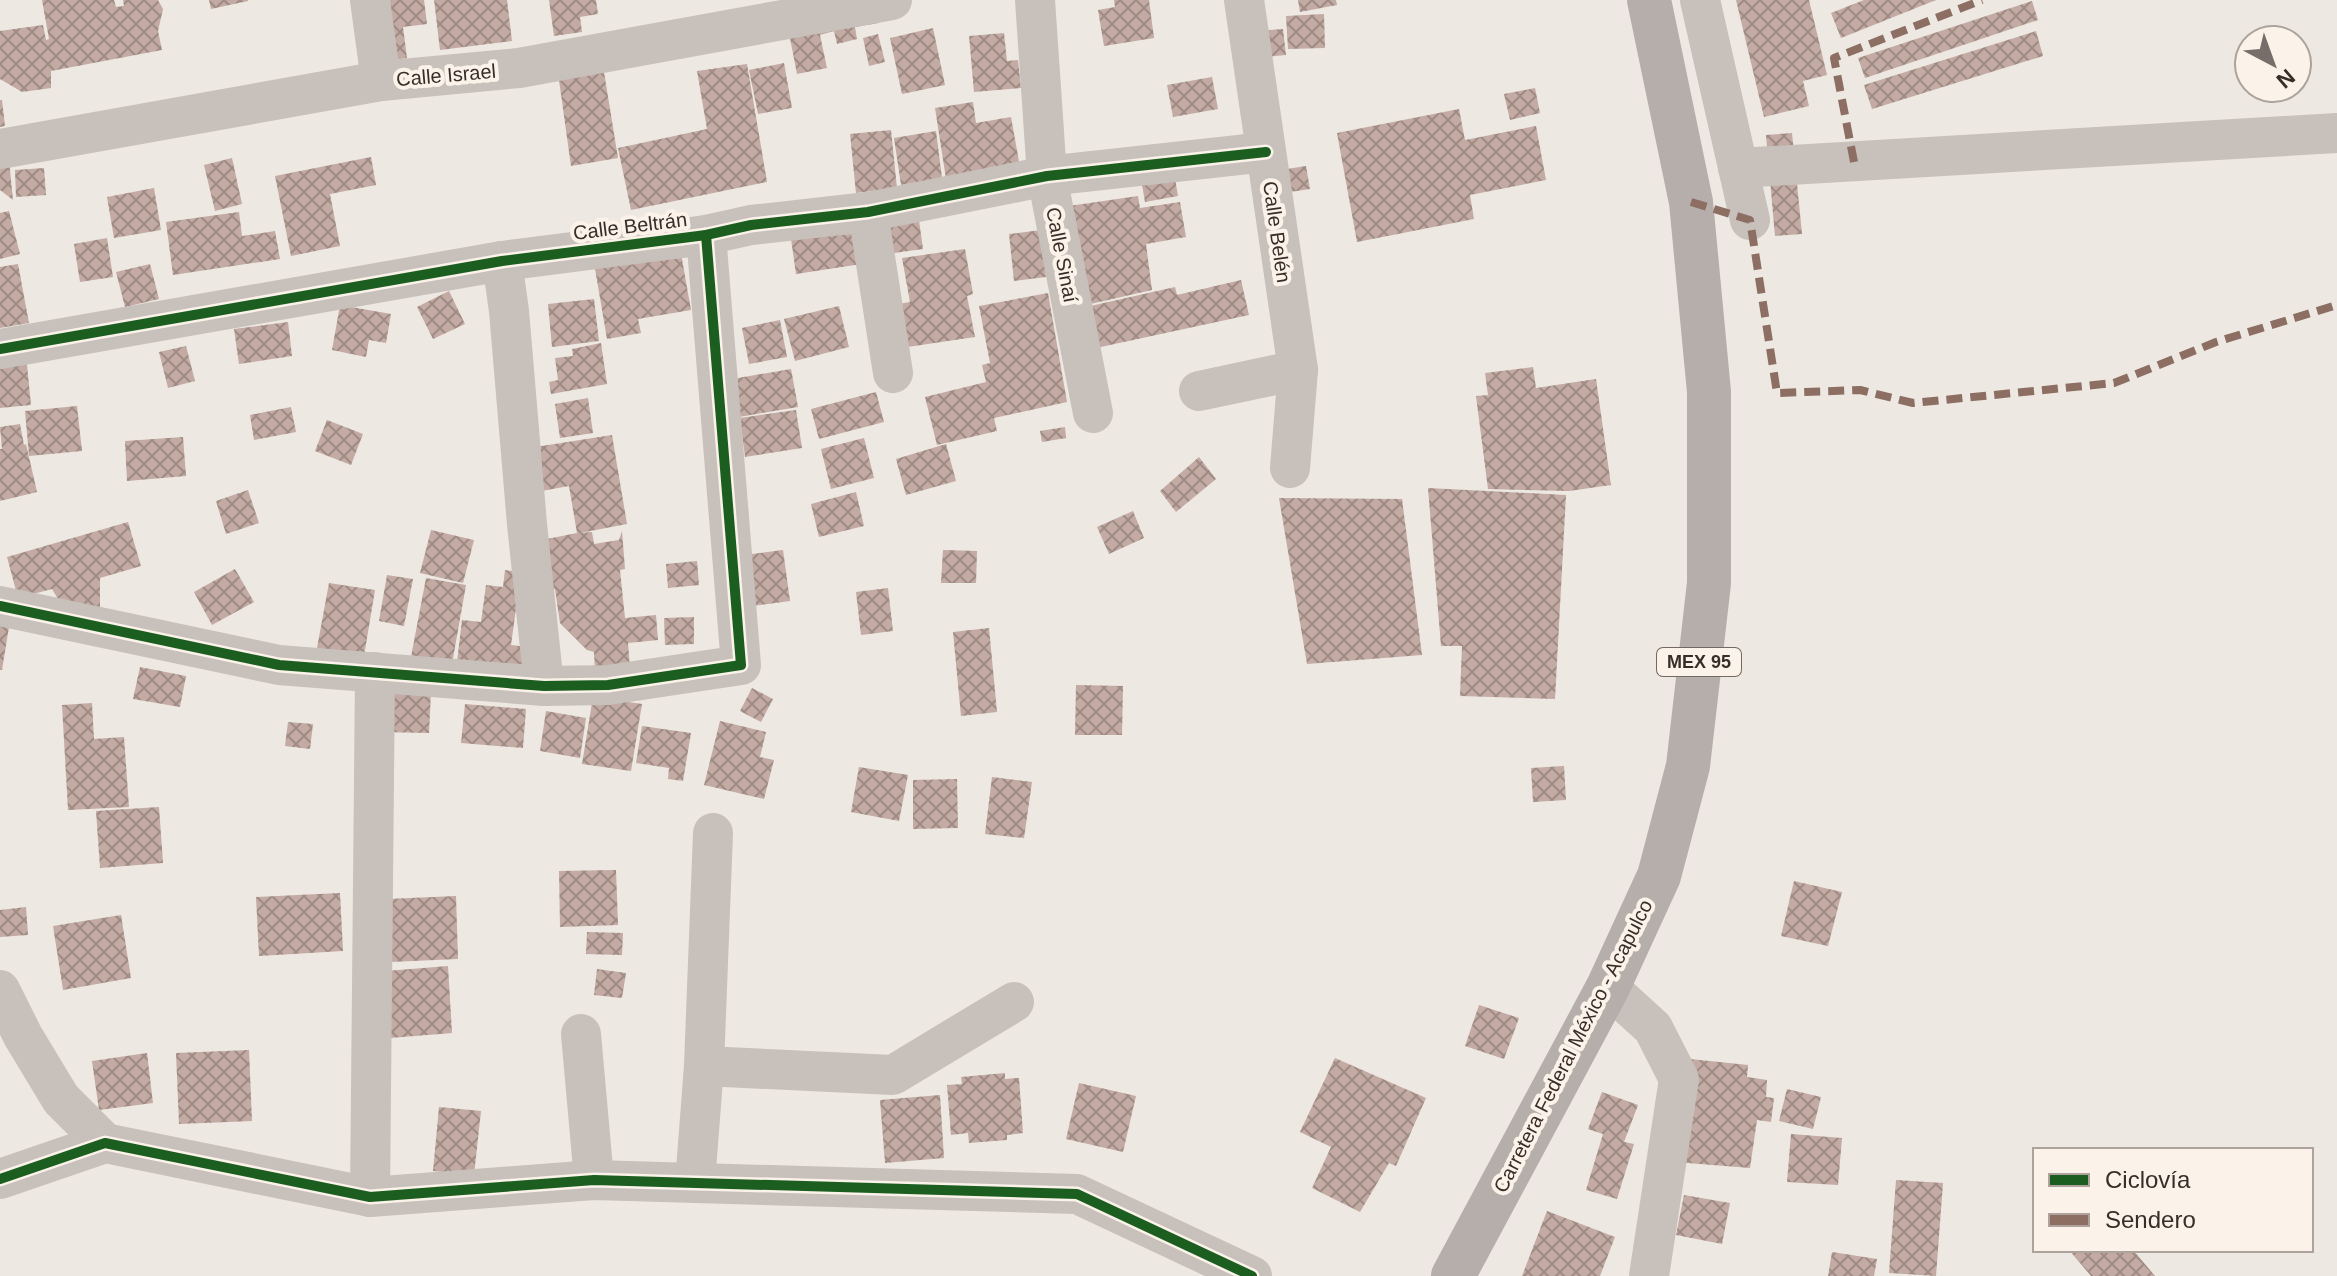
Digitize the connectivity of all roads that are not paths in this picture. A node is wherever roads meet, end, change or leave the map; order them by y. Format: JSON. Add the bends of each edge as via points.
{"nodes":[{"id":1,"x":370,"y":0,"type":"edge"},
{"id":2,"x":892,"y":0,"type":"edge"},
{"id":3,"x":1035,"y":0,"type":"edge"},
{"id":4,"x":1244,"y":0,"type":"edge"},
{"id":5,"x":1649,"y":0,"type":"edge"},
{"id":6,"x":1700,"y":0,"type":"edge"},
{"id":7,"x":381,"y":81,"type":"junction"},
{"id":8,"x":2337,"y":133,"type":"edge"},
{"id":9,"x":0,"y":149,"type":"edge"},
{"id":10,"x":1266,"y":152,"type":"junction"},
{"id":11,"x":1738,"y":168,"type":"junction"},
{"id":12,"x":1047,"y":176,"type":"junction"},
{"id":13,"x":868,"y":212,"type":"junction"},
{"id":14,"x":1750,"y":220,"type":"dead end"},
{"id":15,"x":706,"y":235,"type":"junction"},
{"id":16,"x":502,"y":261,"type":"junction"},
{"id":17,"x":0,"y":349,"type":"edge"},
{"id":18,"x":1298,"y":370,"type":"junction"},
{"id":19,"x":893,"y":373,"type":"dead end"},
{"id":20,"x":1199,"y":391,"type":"dead end"},
{"id":21,"x":1093,"y":413,"type":"dead end"},
{"id":22,"x":1290,"y":468,"type":"dead end"},
{"id":23,"x":0,"y":606,"type":"edge"},
{"id":24,"x":375,"y":672,"type":"junction"},
{"id":25,"x":544,"y":686,"type":"junction"},
{"id":26,"x":713,"y":833,"type":"dead end"},
{"id":27,"x":1608,"y":987,"type":"junction"},
{"id":28,"x":0,"y":990,"type":"edge"},
{"id":29,"x":1014,"y":1002,"type":"dead end"},
{"id":30,"x":581,"y":1034,"type":"dead end"},
{"id":31,"x":704,"y":1066,"type":"junction"},
{"id":32,"x":105,"y":1143,"type":"junction"},
{"id":33,"x":0,"y":1179,"type":"edge"},
{"id":34,"x":594,"y":1180,"type":"junction"},
{"id":35,"x":695,"y":1183,"type":"junction"},
{"id":36,"x":370,"y":1197,"type":"junction"},
{"id":37,"x":1252,"y":1276,"type":"edge"},
{"id":38,"x":1453,"y":1276,"type":"edge"},
{"id":39,"x":1649,"y":1276,"type":"edge"}],
"edges":[{"from":1,"to":7,"type":"street"},
{"from":2,"to":7,"type":"street","name":"Calle Israel","via":[[519,68]]},
{"from":3,"to":12,"type":"street","name":"Calle Sinaí"},
{"from":4,"to":10,"type":"street","name":"Calle Belén"},
{"from":5,"to":27,"type":"main road","name":"Carretera Federal México - Acapulco","number":"MEX 95","via":[[1691,202],[1709,392],[1709,583],[1688,766],[1659,876]]},
{"from":6,"to":11,"type":"street"},
{"from":7,"to":9,"type":"street","name":"Calle Israel"},
{"from":8,"to":11,"type":"street"},
{"from":10,"to":12,"type":"street","name":"Calle Beltrán"},
{"from":10,"to":18,"type":"street","name":"Calle Belén"},
{"from":11,"to":14,"type":"street"},
{"from":12,"to":13,"type":"street","name":"Calle Beltrán"},
{"from":12,"to":21,"type":"street","name":"Calle Sinaí"},
{"from":13,"to":15,"type":"street","name":"Calle Beltrán"},
{"from":13,"to":19,"type":"street"},
{"from":15,"to":16,"type":"street","name":"Calle Beltrán"},
{"from":15,"to":25,"type":"street","via":[[741,665],[608,685]]},
{"from":16,"to":17,"type":"street","name":"Calle Beltrán"},
{"from":16,"to":25,"type":"street"},
{"from":18,"to":20,"type":"street"},
{"from":18,"to":22,"type":"street","name":"Calle Belén"},
{"from":23,"to":24,"type":"street","via":[[279,665]]},
{"from":24,"to":25,"type":"street"},
{"from":24,"to":36,"type":"street"},
{"from":26,"to":31,"type":"street"},
{"from":27,"to":38,"type":"main road","name":"Carretera Federal México - Acapulco","number":"MEX 95"},
{"from":27,"to":39,"type":"street","via":[[1653,1028],[1679,1079]]},
{"from":28,"to":32,"type":"street","via":[[61,1099]]},
{"from":29,"to":31,"type":"street","via":[[893,1075]]},
{"from":30,"to":34,"type":"street"},
{"from":31,"to":35,"type":"street"},
{"from":32,"to":33,"type":"street"},
{"from":32,"to":36,"type":"street"},
{"from":34,"to":35,"type":"street"},
{"from":34,"to":36,"type":"street"},
{"from":35,"to":37,"type":"street","via":[[1077,1194]]}]}
